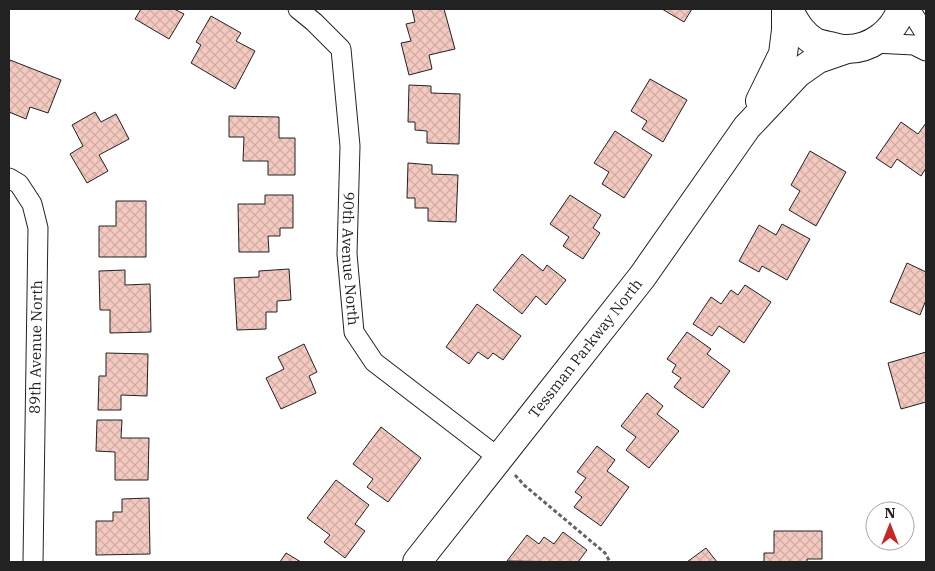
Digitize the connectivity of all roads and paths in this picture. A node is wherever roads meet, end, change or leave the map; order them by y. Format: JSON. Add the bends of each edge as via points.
{"nodes":[{"id":1,"x":298,"y":9,"type":"edge"},
{"id":2,"x":787,"y":9,"type":"edge"},
{"id":3,"x":901,"y":9,"type":"edge"},
{"id":4,"x":910,"y":9,"type":"edge"},
{"id":5,"x":926,"y":35,"type":"edge"},
{"id":6,"x":874,"y":43,"type":"junction"},
{"id":7,"x":844,"y":50,"type":"junction"},
{"id":8,"x":926,"y":51,"type":"edge"},
{"id":9,"x":747,"y":127,"type":"junction"},
{"id":10,"x":9,"y":178,"type":"edge"},
{"id":11,"x":499,"y":458,"type":"junction"},
{"id":12,"x":33,"y":562,"type":"edge"},
{"id":13,"x":417,"y":562,"type":"edge"},
{"id":14,"x":610,"y":562,"type":"edge"}],
"edges":[{"from":1,"to":11,"type":"street","name":"90th Avenue North","via":[[341,49],[350,146],[347,254],[354,332],[374,362]]},
{"from":2,"to":7,"type":"street","via":[[799,29],[815,42]]},
{"from":2,"to":9,"type":"street","name":"Tessman Parkway North","via":[[783,54]]},
{"from":3,"to":6,"type":"street","via":[[889,30]]},
{"from":4,"to":5,"type":"street"},
{"from":6,"to":7,"type":"street","name":"Tessman Parkway North"},
{"from":6,"to":8,"type":"street","via":[[914,45]]},
{"from":7,"to":9,"type":"street","name":"Tessman Parkway North","via":[[818,58],[798,73]]},
{"from":9,"to":11,"type":"street","name":"Tessman Parkway North","via":[[642,277]]},
{"from":10,"to":12,"type":"street","name":"89th Avenue North","via":[[19,184],[32,204],[38,228]]},
{"from":11,"to":13,"type":"street","name":"Tessman Parkway North"},
{"from":11,"to":14,"type":"path","via":[[524,485],[605,553]]}]}
